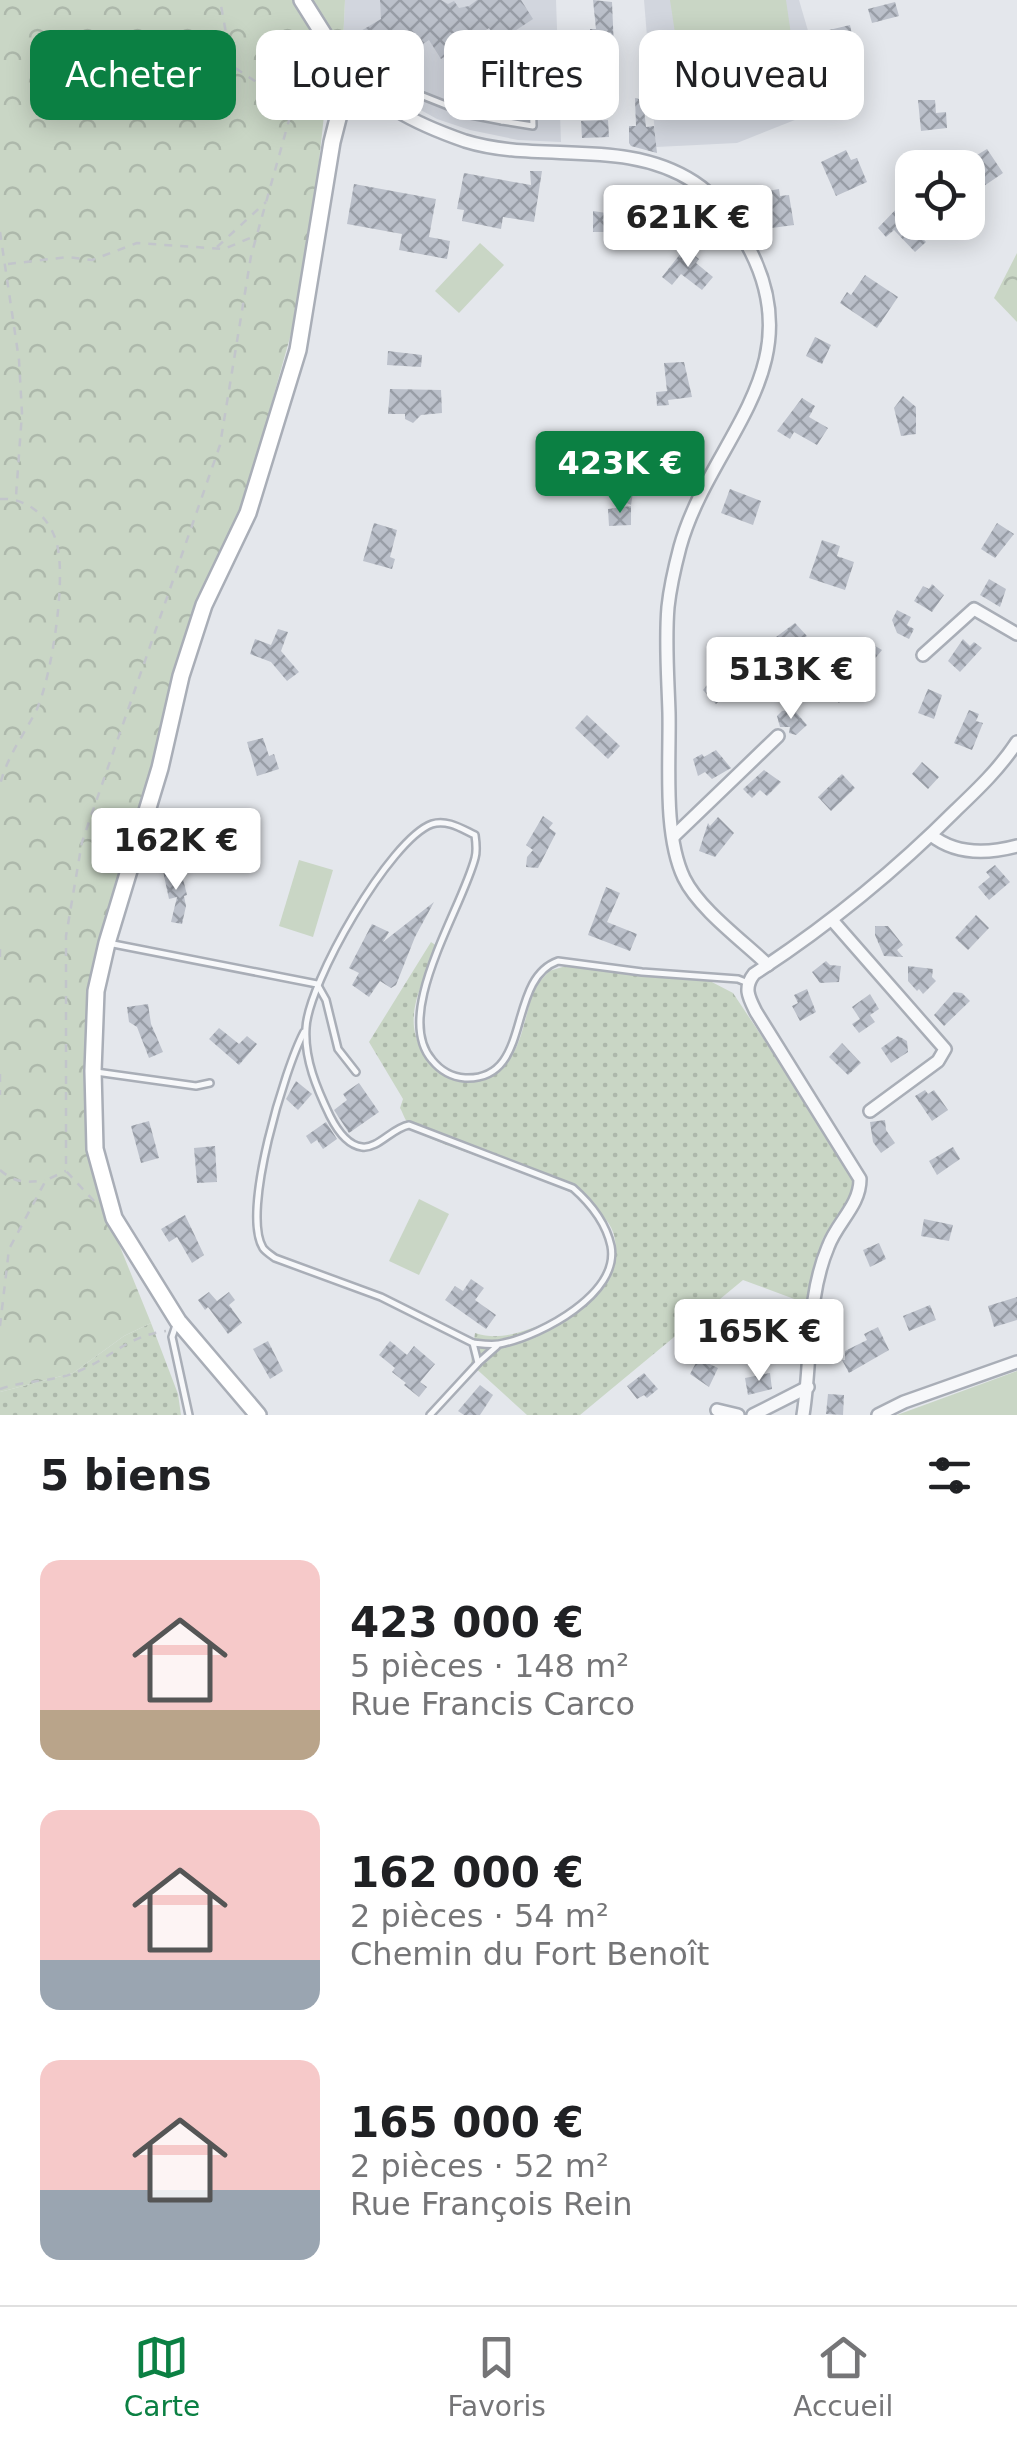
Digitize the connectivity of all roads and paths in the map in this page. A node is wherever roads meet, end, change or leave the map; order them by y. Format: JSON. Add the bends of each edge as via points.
{"nodes":[{"id":1,"x":220,"y":0,"type":"edge"},
{"id":2,"x":302,"y":0,"type":"edge"},
{"id":3,"x":321,"y":30,"type":"edge"},
{"id":4,"x":337,"y":120,"type":"edge"},
{"id":5,"x":418,"y":120,"type":"edge"},
{"id":6,"x":497,"y":120,"type":"edge"},
{"id":7,"x":502,"y":121,"type":"junction"},
{"id":8,"x":266,"y":202,"type":"junction"},
{"id":9,"x":0,"y":232,"type":"edge"},
{"id":10,"x":257,"y":235,"type":"junction"},
{"id":11,"x":216,"y":248,"type":"junction"},
{"id":12,"x":7,"y":264,"type":"junction"},
{"id":13,"x":16,"y":498,"type":"junction"},
{"id":14,"x":0,"y":499,"type":"edge"},
{"id":15,"x":1017,"y":634,"type":"edge"},
{"id":16,"x":923,"y":655,"type":"dead end"},
{"id":17,"x":778,"y":736,"type":"dead end"},
{"id":18,"x":1017,"y":742,"type":"edge"},
{"id":19,"x":0,"y":757,"type":"edge"},
{"id":20,"x":6,"y":760,"type":"junction"},
{"id":21,"x":0,"y":784,"type":"edge"},
{"id":22,"x":931,"y":835,"type":"junction"},
{"id":23,"x":674,"y":836,"type":"junction"},
{"id":24,"x":1017,"y":846,"type":"edge"},
{"id":25,"x":832,"y":920,"type":"junction"},
{"id":26,"x":107,"y":943,"type":"junction"},
{"id":27,"x":0,"y":949,"type":"edge"},
{"id":28,"x":0,"y":959,"type":"edge"},
{"id":29,"x":768,"y":965,"type":"junction"},
{"id":30,"x":748,"y":982,"type":"junction"},
{"id":31,"x":318,"y":984,"type":"junction"},
{"id":32,"x":306,"y":1028,"type":"junction"},
{"id":33,"x":94,"y":1071,"type":"junction"},
{"id":34,"x":356,"y":1072,"type":"dead end"},
{"id":35,"x":0,"y":1074,"type":"edge"},
{"id":36,"x":0,"y":1080,"type":"edge"},
{"id":37,"x":210,"y":1083,"type":"dead end"},
{"id":38,"x":0,"y":1095,"type":"edge"},
{"id":39,"x":870,"y":1111,"type":"dead end"},
{"id":40,"x":0,"y":1170,"type":"edge"},
{"id":41,"x":66,"y":1171,"type":"junction"},
{"id":42,"x":46,"y":1180,"type":"junction"},
{"id":43,"x":114,"y":1218,"type":"junction"},
{"id":44,"x":175,"y":1325,"type":"junction"},
{"id":45,"x":0,"y":1326,"type":"edge"},
{"id":46,"x":472,"y":1343,"type":"junction"},
{"id":47,"x":500,"y":1344,"type":"junction"},
{"id":48,"x":1017,"y":1362,"type":"edge"},
{"id":49,"x":478,"y":1363,"type":"junction"},
{"id":50,"x":808,"y":1387,"type":"junction"},
{"id":51,"x":0,"y":1389,"type":"edge"},
{"id":52,"x":717,"y":1410,"type":"dead end"},
{"id":53,"x":188,"y":1415,"type":"edge"},
{"id":54,"x":258,"y":1415,"type":"edge"},
{"id":55,"x":430,"y":1415,"type":"edge"},
{"id":56,"x":738,"y":1415,"type":"edge"},
{"id":57,"x":753,"y":1415,"type":"edge"},
{"id":58,"x":803,"y":1415,"type":"edge"},
{"id":59,"x":878,"y":1415,"type":"edge"}],
"edges":[{"from":1,"to":8,"type":"path","via":[[232,66],[293,106]]},
{"from":2,"to":3,"type":"street"},
{"from":4,"to":26,"type":"street","via":[[298,350],[248,513],[190,642]]},
{"from":5,"to":23,"type":"street","via":[[468,142],[617,156],[695,182],[743,236],[764,277],[769,350],[762,380],[680,544],[668,602]]},
{"from":6,"to":7,"type":"lane"},
{"from":7,"to":7,"type":"lane","via":[[500,54],[530,36],[533,126]]},
{"from":8,"to":10,"type":"path"},
{"from":8,"to":11,"type":"path"},
{"from":9,"to":12,"type":"path"},
{"from":10,"to":11,"type":"path"},
{"from":10,"to":41,"type":"path","via":[[220,445],[82,842],[66,936]]},
{"from":11,"to":12,"type":"path","via":[[137,242],[92,260],[68,256]]},
{"from":12,"to":13,"type":"path","via":[[22,414]]},
{"from":13,"to":14,"type":"path"},
{"from":13,"to":20,"type":"path","via":[[42,514],[58,548],[58,606],[38,706]]},
{"from":15,"to":16,"type":"street","via":[[974,609]]},
{"from":17,"to":23,"type":"street"},
{"from":18,"to":22,"type":"street"},
{"from":19,"to":20,"type":"path"},
{"from":20,"to":21,"type":"path"},
{"from":22,"to":24,"type":"street","via":[[964,851]]},
{"from":22,"to":25,"type":"street"},
{"from":23,"to":29,"type":"street","via":[[692,892]]},
{"from":25,"to":29,"type":"street"},
{"from":25,"to":39,"type":"street","via":[[945,1049]]},
{"from":26,"to":31,"type":"lane"},
{"from":26,"to":33,"type":"street","via":[[96,991]]},
{"from":27,"to":28,"type":"path"},
{"from":29,"to":30,"type":"street"},
{"from":30,"to":31,"type":"lane","via":[[551,963],[531,986],[511,1050],[498,1068],[467,1078],[443,1071],[426,1053],[417,1022],[476,855],[475,835],[446,822],[411,839],[364,898]]},
{"from":30,"to":50,"type":"street","via":[[756,1012],[860,1179],[860,1194],[835,1228],[814,1294]]},
{"from":31,"to":32,"type":"lane"},
{"from":31,"to":34,"type":"lane","via":[[338,1050]]},
{"from":32,"to":46,"type":"lane","via":[[292,1053],[259,1178],[263,1248]]},
{"from":32,"to":47,"type":"lane","via":[[312,1077],[337,1130],[358,1146],[376,1144],[409,1125],[573,1188],[590,1203],[611,1245],[607,1272],[572,1313]]},
{"from":33,"to":37,"type":"lane"},
{"from":33,"to":43,"type":"street","via":[[95,1150]]},
{"from":35,"to":36,"type":"path"},
{"from":36,"to":38,"type":"path"},
{"from":40,"to":42,"type":"path","via":[[12,1180]]},
{"from":41,"to":42,"type":"path"},
{"from":41,"to":43,"type":"path"},
{"from":42,"to":45,"type":"path","via":[[9,1249]]},
{"from":43,"to":44,"type":"street"},
{"from":44,"to":51,"type":"path","via":[[122,1344],[77,1372]]},
{"from":44,"to":53,"type":"lane"},
{"from":44,"to":54,"type":"street"},
{"from":46,"to":47,"type":"lane"},
{"from":46,"to":49,"type":"lane"},
{"from":47,"to":49,"type":"lane"},
{"from":48,"to":59,"type":"street"},
{"from":49,"to":55,"type":"lane"},
{"from":50,"to":57,"type":"street"},
{"from":50,"to":58,"type":"street"},
{"from":52,"to":56,"type":"street"}]}
